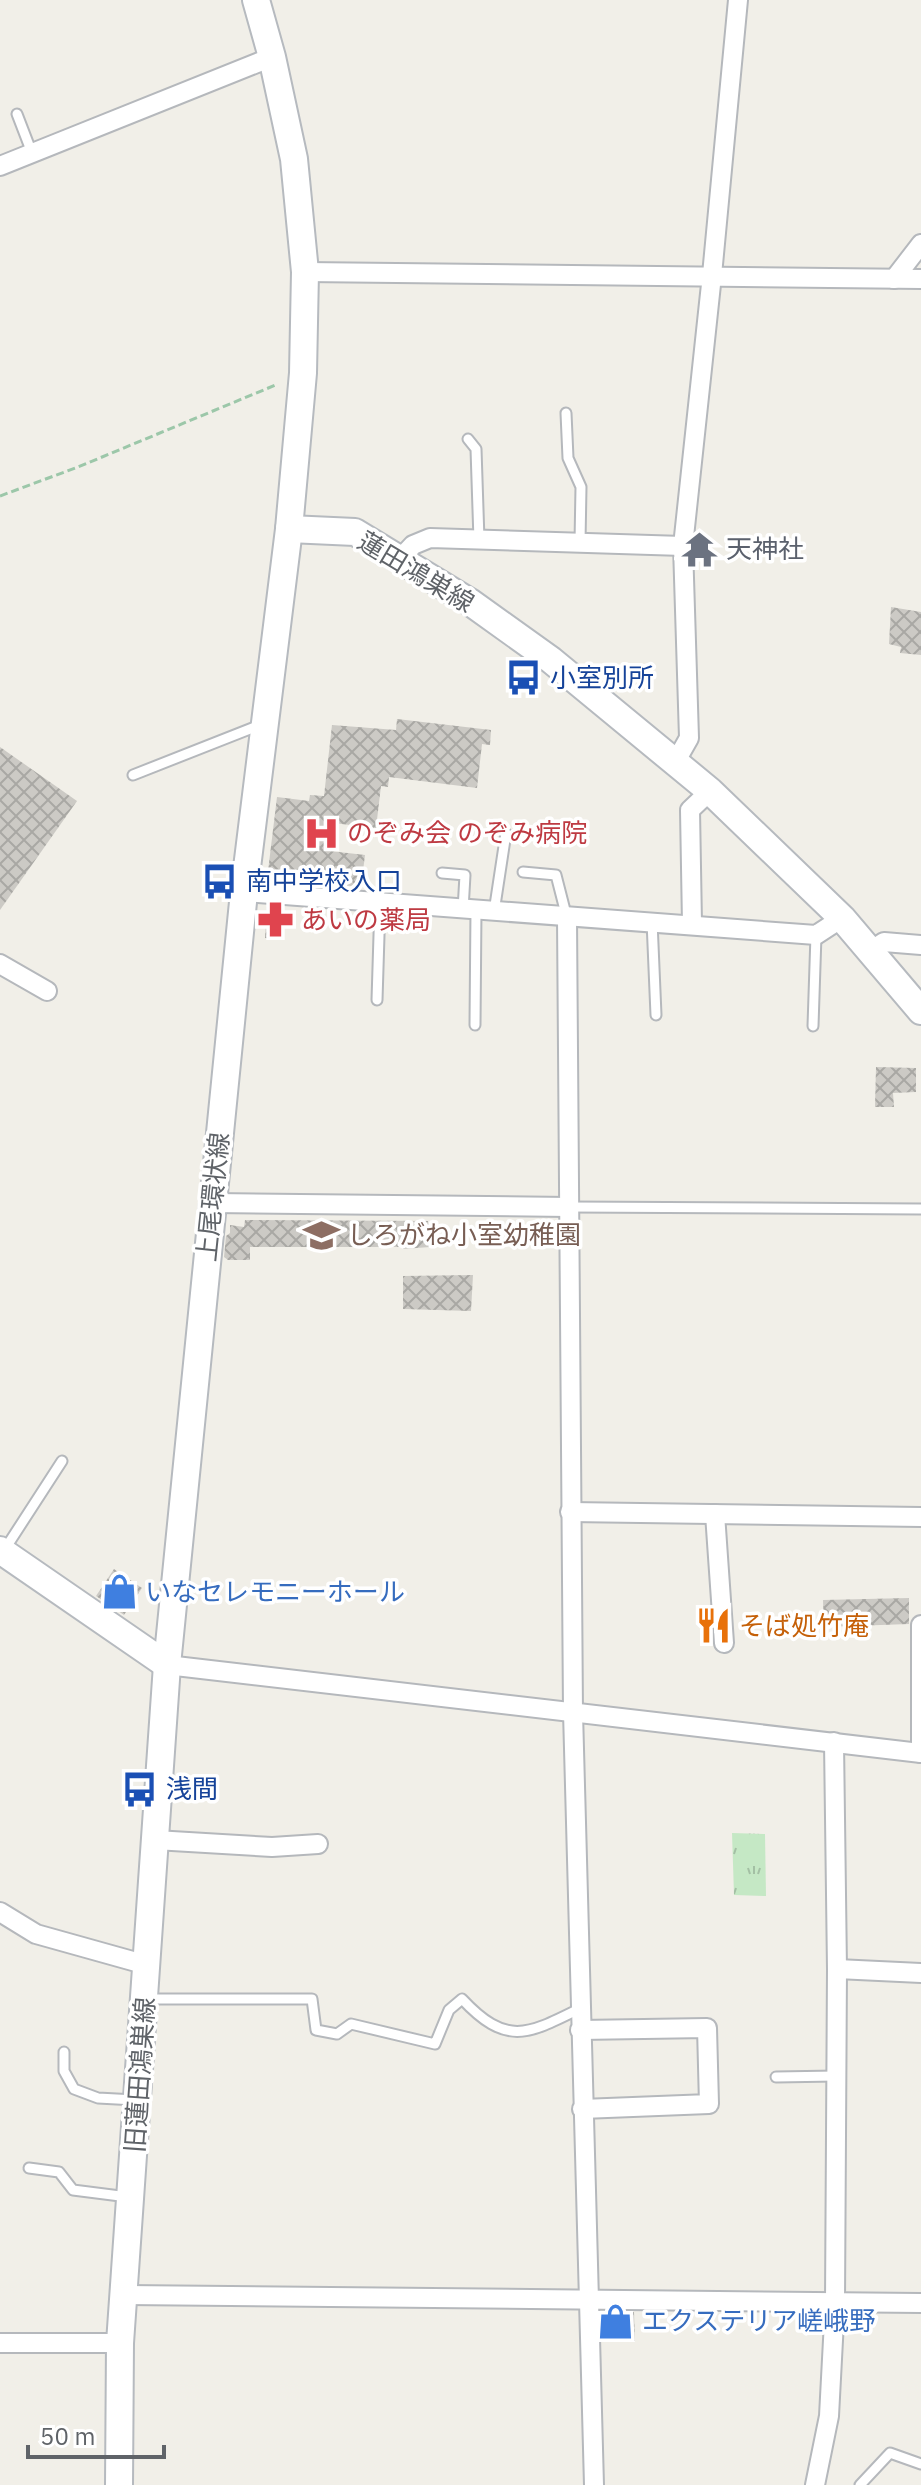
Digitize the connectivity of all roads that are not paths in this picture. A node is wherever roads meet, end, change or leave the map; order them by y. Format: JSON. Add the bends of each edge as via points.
{"nodes":[{"id":1,"x":256,"y":0,"type":"edge"},
{"id":2,"x":738,"y":0,"type":"edge"},
{"id":3,"x":272,"y":57,"type":"junction"},
{"id":4,"x":17,"y":114,"type":"dead end"},
{"id":5,"x":32,"y":153,"type":"junction"},
{"id":6,"x":0,"y":166,"type":"edge"},
{"id":7,"x":921,"y":244,"type":"edge"},
{"id":8,"x":305,"y":272,"type":"junction"},
{"id":9,"x":712,"y":275,"type":"junction"},
{"id":10,"x":894,"y":279,"type":"junction"},
{"id":11,"x":921,"y":279,"type":"edge"},
{"id":12,"x":566,"y":413,"type":"dead end"},
{"id":13,"x":468,"y":439,"type":"dead end"},
{"id":14,"x":289,"y":529,"type":"junction"},
{"id":15,"x":479,"y":540,"type":"junction"},
{"id":16,"x":580,"y":542,"type":"junction"},
{"id":17,"x":683,"y":546,"type":"junction"},
{"id":18,"x":399,"y":560,"type":"junction"},
{"id":19,"x":264,"y":723,"type":"junction"},
{"id":20,"x":676,"y":761,"type":"junction"},
{"id":21,"x":133,"y":775,"type":"dead end"},
{"id":22,"x":710,"y":791,"type":"junction"},
{"id":23,"x":506,"y":833,"type":"dead end"},
{"id":24,"x":523,"y":872,"type":"dead end"},
{"id":25,"x":442,"y":873,"type":"dead end"},
{"id":26,"x":244,"y":892,"type":"junction"},
{"id":27,"x":380,"y":903,"type":"junction"},
{"id":28,"x":477,"y":911,"type":"junction"},
{"id":29,"x":567,"y":918,"type":"junction"},
{"id":30,"x":842,"y":918,"type":"junction"},
{"id":31,"x":652,"y":921,"type":"junction"},
{"id":32,"x":692,"y":924,"type":"junction"},
{"id":33,"x":816,"y":935,"type":"junction"},
{"id":34,"x":921,"y":945,"type":"edge"},
{"id":35,"x":872,"y":950,"type":"junction"},
{"id":36,"x":0,"y":964,"type":"edge"},
{"id":37,"x":47,"y":991,"type":"dead end"},
{"id":38,"x":377,"y":1000,"type":"dead end"},
{"id":39,"x":921,"y":1011,"type":"edge"},
{"id":40,"x":656,"y":1015,"type":"dead end"},
{"id":41,"x":475,"y":1025,"type":"dead end"},
{"id":42,"x":813,"y":1026,"type":"dead end"},
{"id":43,"x":213,"y":1203,"type":"junction"},
{"id":44,"x":569,"y":1207,"type":"junction"},
{"id":45,"x":921,"y":1209,"type":"edge"},
{"id":46,"x":62,"y":1461,"type":"dead end"},
{"id":47,"x":570,"y":1512,"type":"junction"},
{"id":48,"x":715,"y":1514,"type":"junction"},
{"id":49,"x":921,"y":1517,"type":"edge"},
{"id":50,"x":2,"y":1551,"type":"edge"},
{"id":51,"x":921,"y":1625,"type":"edge"},
{"id":52,"x":724,"y":1643,"type":"dead end"},
{"id":53,"x":167,"y":1665,"type":"junction"},
{"id":54,"x":573,"y":1712,"type":"junction"},
{"id":55,"x":834,"y":1742,"type":"junction"},
{"id":56,"x":921,"y":1753,"type":"edge"},
{"id":57,"x":155,"y":1840,"type":"junction"},
{"id":58,"x":318,"y":1844,"type":"dead end"},
{"id":59,"x":0,"y":1912,"type":"edge"},
{"id":60,"x":147,"y":1965,"type":"junction"},
{"id":61,"x":837,"y":1969,"type":"junction"},
{"id":62,"x":921,"y":1973,"type":"edge"},
{"id":63,"x":145,"y":1999,"type":"junction"},
{"id":64,"x":579,"y":2009,"type":"junction"},
{"id":65,"x":580,"y":2030,"type":"junction"},
{"id":66,"x":64,"y":2052,"type":"dead end"},
{"id":67,"x":836,"y":2076,"type":"junction"},
{"id":68,"x":776,"y":2077,"type":"dead end"},
{"id":69,"x":138,"y":2100,"type":"junction"},
{"id":70,"x":582,"y":2109,"type":"junction"},
{"id":71,"x":29,"y":2168,"type":"dead end"},
{"id":72,"x":132,"y":2198,"type":"junction"},
{"id":73,"x":125,"y":2295,"type":"junction"},
{"id":74,"x":588,"y":2300,"type":"junction"},
{"id":75,"x":835,"y":2302,"type":"junction"},
{"id":76,"x":921,"y":2303,"type":"edge"},
{"id":77,"x":0,"y":2343,"type":"edge"},
{"id":78,"x":120,"y":2343,"type":"junction"},
{"id":79,"x":921,"y":2464,"type":"edge"},
{"id":80,"x":119,"y":2485,"type":"edge"},
{"id":81,"x":594,"y":2485,"type":"edge"},
{"id":82,"x":815,"y":2485,"type":"edge"},
{"id":83,"x":860,"y":2485,"type":"edge"}],
"edges":[{"from":1,"to":3,"type":"main road"},
{"from":2,"to":9,"type":"street"},
{"from":3,"to":5,"type":"street"},
{"from":3,"to":8,"type":"main road","via":[[294,159]]},
{"from":4,"to":5,"type":"lane"},
{"from":5,"to":6,"type":"street"},
{"from":7,"to":10,"type":"street"},
{"from":8,"to":9,"type":"street"},
{"from":8,"to":14,"type":"main road","via":[[303,373]]},
{"from":9,"to":10,"type":"street"},
{"from":9,"to":17,"type":"street"},
{"from":10,"to":11,"type":"street"},
{"from":12,"to":16,"type":"lane","via":[[568,458],[581,487]]},
{"from":13,"to":15,"type":"lane","via":[[476,449]]},
{"from":14,"to":18,"type":"main road","name":"蓮田鴻巣線","via":[[355,532]]},
{"from":14,"to":19,"type":"main road","name":"上尾環状線"},
{"from":15,"to":16,"type":"street"},
{"from":15,"to":18,"type":"street","via":[[430,538],[413,545]]},
{"from":16,"to":17,"type":"street"},
{"from":17,"to":20,"type":"street","via":[[689,738]]},
{"from":18,"to":20,"type":"main road","name":"蓮田鴻巣線","via":[[551,660]]},
{"from":19,"to":21,"type":"lane"},
{"from":19,"to":26,"type":"main road","name":"上尾環状線"},
{"from":20,"to":22,"type":"main road","name":"蓮田鴻巣線"},
{"from":22,"to":30,"type":"main road","name":"蓮田鴻巣線"},
{"from":22,"to":32,"type":"street","via":[[690,810]]},
{"from":23,"to":28,"type":"lane"},
{"from":24,"to":29,"type":"lane","via":[[556,875]]},
{"from":25,"to":28,"type":"lane","via":[[465,875]]},
{"from":26,"to":27,"type":"street"},
{"from":26,"to":43,"type":"main road","name":"上尾環状線"},
{"from":27,"to":28,"type":"street"},
{"from":27,"to":38,"type":"lane"},
{"from":28,"to":29,"type":"street"},
{"from":28,"to":41,"type":"lane"},
{"from":29,"to":31,"type":"street"},
{"from":29,"to":44,"type":"street"},
{"from":30,"to":33,"type":"street"},
{"from":30,"to":35,"type":"main road","name":"蓮田鴻巣線"},
{"from":31,"to":32,"type":"street"},
{"from":31,"to":40,"type":"lane"},
{"from":32,"to":33,"type":"street"},
{"from":33,"to":42,"type":"lane"},
{"from":34,"to":35,"type":"street","via":[[884,942]]},
{"from":35,"to":39,"type":"main road","name":"蓮田鴻巣線"},
{"from":36,"to":37,"type":"street"},
{"from":43,"to":44,"type":"street"},
{"from":43,"to":53,"type":"main road","name":"上尾環状線"},
{"from":44,"to":45,"type":"lane"},
{"from":44,"to":47,"type":"street"},
{"from":46,"to":50,"type":"lane"},
{"from":47,"to":48,"type":"street"},
{"from":47,"to":54,"type":"street"},
{"from":48,"to":49,"type":"street"},
{"from":48,"to":52,"type":"street"},
{"from":50,"to":53,"type":"main road"},
{"from":51,"to":56,"type":"street"},
{"from":53,"to":54,"type":"street"},
{"from":53,"to":57,"type":"main road","name":"旧蓮田鴻巣線"},
{"from":54,"to":55,"type":"street"},
{"from":54,"to":64,"type":"street"},
{"from":55,"to":56,"type":"street"},
{"from":55,"to":61,"type":"street"},
{"from":57,"to":58,"type":"street","via":[[272,1847]]},
{"from":57,"to":60,"type":"main road","name":"旧蓮田鴻巣線"},
{"from":59,"to":60,"type":"street","via":[[36,1934]]},
{"from":60,"to":63,"type":"main road","name":"旧蓮田鴻巣線"},
{"from":61,"to":62,"type":"street"},
{"from":61,"to":67,"type":"street"},
{"from":63,"to":64,"type":"lane","via":[[312,1999],[316,2030],[337,2034],[351,2024],[435,2044],[449,2010],[462,1999],[479,2017],[510,2033],[545,2026]]},
{"from":63,"to":69,"type":"main road","name":"旧蓮田鴻巣線"},
{"from":64,"to":65,"type":"street"},
{"from":65,"to":70,"type":"street"},
{"from":65,"to":70,"type":"street","via":[[707,2028],[709,2104]]},
{"from":66,"to":69,"type":"lane","via":[[64,2071],[74,2089],[98,2098]]},
{"from":67,"to":68,"type":"lane"},
{"from":67,"to":75,"type":"street"},
{"from":69,"to":72,"type":"main road","name":"旧蓮田鴻巣線"},
{"from":70,"to":74,"type":"street"},
{"from":71,"to":72,"type":"lane","via":[[59,2172],[73,2190]]},
{"from":72,"to":73,"type":"main road","name":"旧蓮田鴻巣線"},
{"from":73,"to":74,"type":"street"},
{"from":73,"to":78,"type":"main road","name":"旧蓮田鴻巣線"},
{"from":74,"to":75,"type":"street"},
{"from":74,"to":81,"type":"street"},
{"from":75,"to":76,"type":"street"},
{"from":75,"to":82,"type":"street","via":[[829,2416]]},
{"from":77,"to":78,"type":"street"},
{"from":78,"to":80,"type":"main road","name":"旧蓮田鴻巣線"},
{"from":79,"to":83,"type":"lane","via":[[890,2453]]}]}
